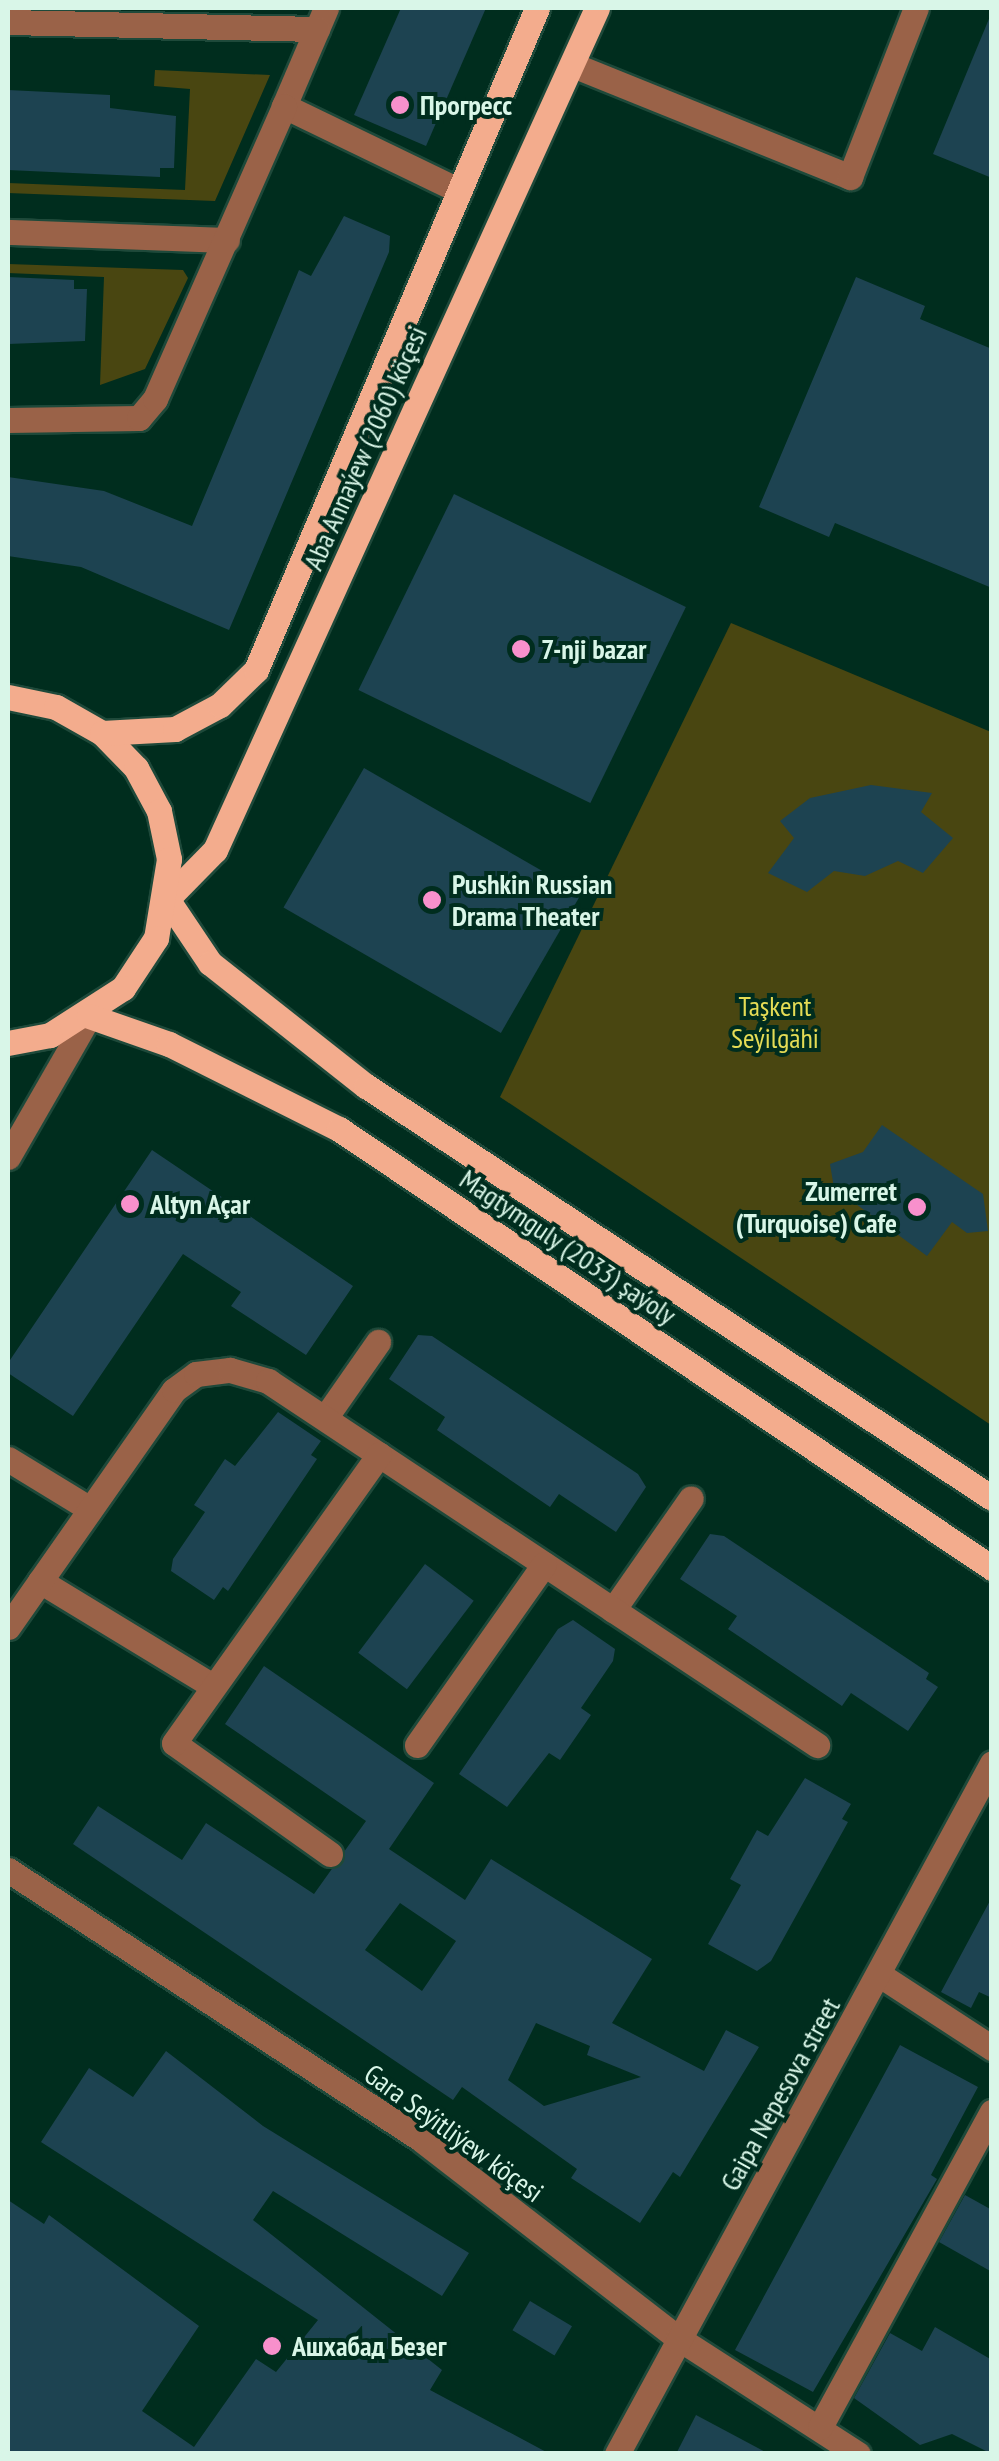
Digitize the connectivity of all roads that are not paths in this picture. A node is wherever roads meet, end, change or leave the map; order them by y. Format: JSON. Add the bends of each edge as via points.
{"nodes":[{"id":1,"x":537,"y":8,"type":"edge"},
{"id":2,"x":597,"y":8,"type":"edge"},
{"id":3,"x":916,"y":8,"type":"edge"},
{"id":4,"x":322,"y":18,"type":"edge"},
{"id":5,"x":8,"y":22,"type":"edge"},
{"id":6,"x":573,"y":65,"type":"junction"},
{"id":7,"x":284,"y":106,"type":"junction"},
{"id":8,"x":460,"y":191,"type":"junction"},
{"id":9,"x":8,"y":232,"type":"edge"},
{"id":10,"x":227,"y":240,"type":"junction"},
{"id":11,"x":8,"y":420,"type":"edge"},
{"id":12,"x":8,"y":697,"type":"edge"},
{"id":13,"x":102,"y":733,"type":"junction"},
{"id":14,"x":167,"y":900,"type":"junction"},
{"id":15,"x":89,"y":1016,"type":"junction"},
{"id":16,"x":8,"y":1042,"type":"edge"},
{"id":17,"x":8,"y":1157,"type":"edge"},
{"id":18,"x":378,"y":1342,"type":"dead end"},
{"id":19,"x":325,"y":1418,"type":"junction"},
{"id":20,"x":379,"y":1455,"type":"junction"},
{"id":21,"x":8,"y":1459,"type":"edge"},
{"id":22,"x":691,"y":1498,"type":"dead end"},
{"id":23,"x":992,"y":1498,"type":"edge"},
{"id":24,"x":90,"y":1509,"type":"junction"},
{"id":25,"x":544,"y":1564,"type":"junction"},
{"id":26,"x":992,"y":1568,"type":"edge"},
{"id":27,"x":40,"y":1580,"type":"junction"},
{"id":28,"x":613,"y":1610,"type":"junction"},
{"id":29,"x":8,"y":1627,"type":"edge"},
{"id":30,"x":211,"y":1685,"type":"junction"},
{"id":31,"x":417,"y":1745,"type":"dead end"},
{"id":32,"x":817,"y":1745,"type":"dead end"},
{"id":33,"x":992,"y":1763,"type":"edge"},
{"id":34,"x":330,"y":1854,"type":"dead end"},
{"id":35,"x":8,"y":1870,"type":"edge"},
{"id":36,"x":880,"y":1975,"type":"junction"},
{"id":37,"x":992,"y":2048,"type":"edge"},
{"id":38,"x":992,"y":2112,"type":"edge"},
{"id":39,"x":678,"y":2338,"type":"junction"},
{"id":40,"x":820,"y":2427,"type":"junction"},
{"id":41,"x":617,"y":2454,"type":"edge"},
{"id":42,"x":858,"y":2454,"type":"edge"}],
"edges":[{"from":1,"to":8,"type":"main road","name":"Aba Annaýew (2060) köçesi"},
{"from":2,"to":6,"type":"main road","name":"Aba Annaýew (2060) köçesi"},
{"from":3,"to":6,"type":"street","via":[[850,177]]},
{"from":4,"to":5,"type":"street"},
{"from":4,"to":7,"type":"street"},
{"from":6,"to":14,"type":"main road","name":"Aba Annaýew (2060) köçesi","via":[[216,850]]},
{"from":7,"to":8,"type":"street"},
{"from":7,"to":10,"type":"street"},
{"from":8,"to":13,"type":"main road","name":"Aba Annaýew (2060) köçesi","via":[[256,670],[220,706],[175,729]]},
{"from":9,"to":10,"type":"street"},
{"from":10,"to":11,"type":"street","via":[[139,418]]},
{"from":12,"to":13,"type":"main road","via":[[56,707]]},
{"from":13,"to":14,"type":"main road","via":[[136,768],[159,811]]},
{"from":14,"to":15,"type":"main road","via":[[156,938],[122,988]]},
{"from":14,"to":23,"type":"main road","name":"Magtymguly (2033) şaýoly","via":[[210,962],[366,1086]]},
{"from":15,"to":16,"type":"main road"},
{"from":15,"to":17,"type":"street"},
{"from":15,"to":26,"type":"main road","name":"Magtymguly (2033) şaýoly","via":[[170,1044],[338,1129]]},
{"from":18,"to":19,"type":"street"},
{"from":19,"to":20,"type":"street"},
{"from":19,"to":24,"type":"street","via":[[268,1381],[230,1370],[196,1374],[174,1390]]},
{"from":20,"to":25,"type":"street"},
{"from":20,"to":30,"type":"street"},
{"from":21,"to":24,"type":"street"},
{"from":22,"to":28,"type":"street"},
{"from":24,"to":27,"type":"street"},
{"from":25,"to":28,"type":"street"},
{"from":25,"to":31,"type":"street"},
{"from":27,"to":29,"type":"street"},
{"from":27,"to":30,"type":"street"},
{"from":28,"to":32,"type":"street"},
{"from":30,"to":34,"type":"street","via":[[176,1734],[177,1750]]},
{"from":33,"to":36,"type":"street","name":"Gaipa Nepesova street"},
{"from":35,"to":39,"type":"street","name":"Gara Seýitliýew köçesi","via":[[423,2141]]},
{"from":36,"to":37,"type":"street"},
{"from":36,"to":39,"type":"street","name":"Gaipa Nepesova street"},
{"from":38,"to":40,"type":"street"},
{"from":39,"to":40,"type":"street","name":"Gara Seýitliýew köçesi"},
{"from":39,"to":41,"type":"street","name":"Gaipa Nepesova street"},
{"from":40,"to":42,"type":"street","name":"Gara Seýitliýew köçesi"}]}
